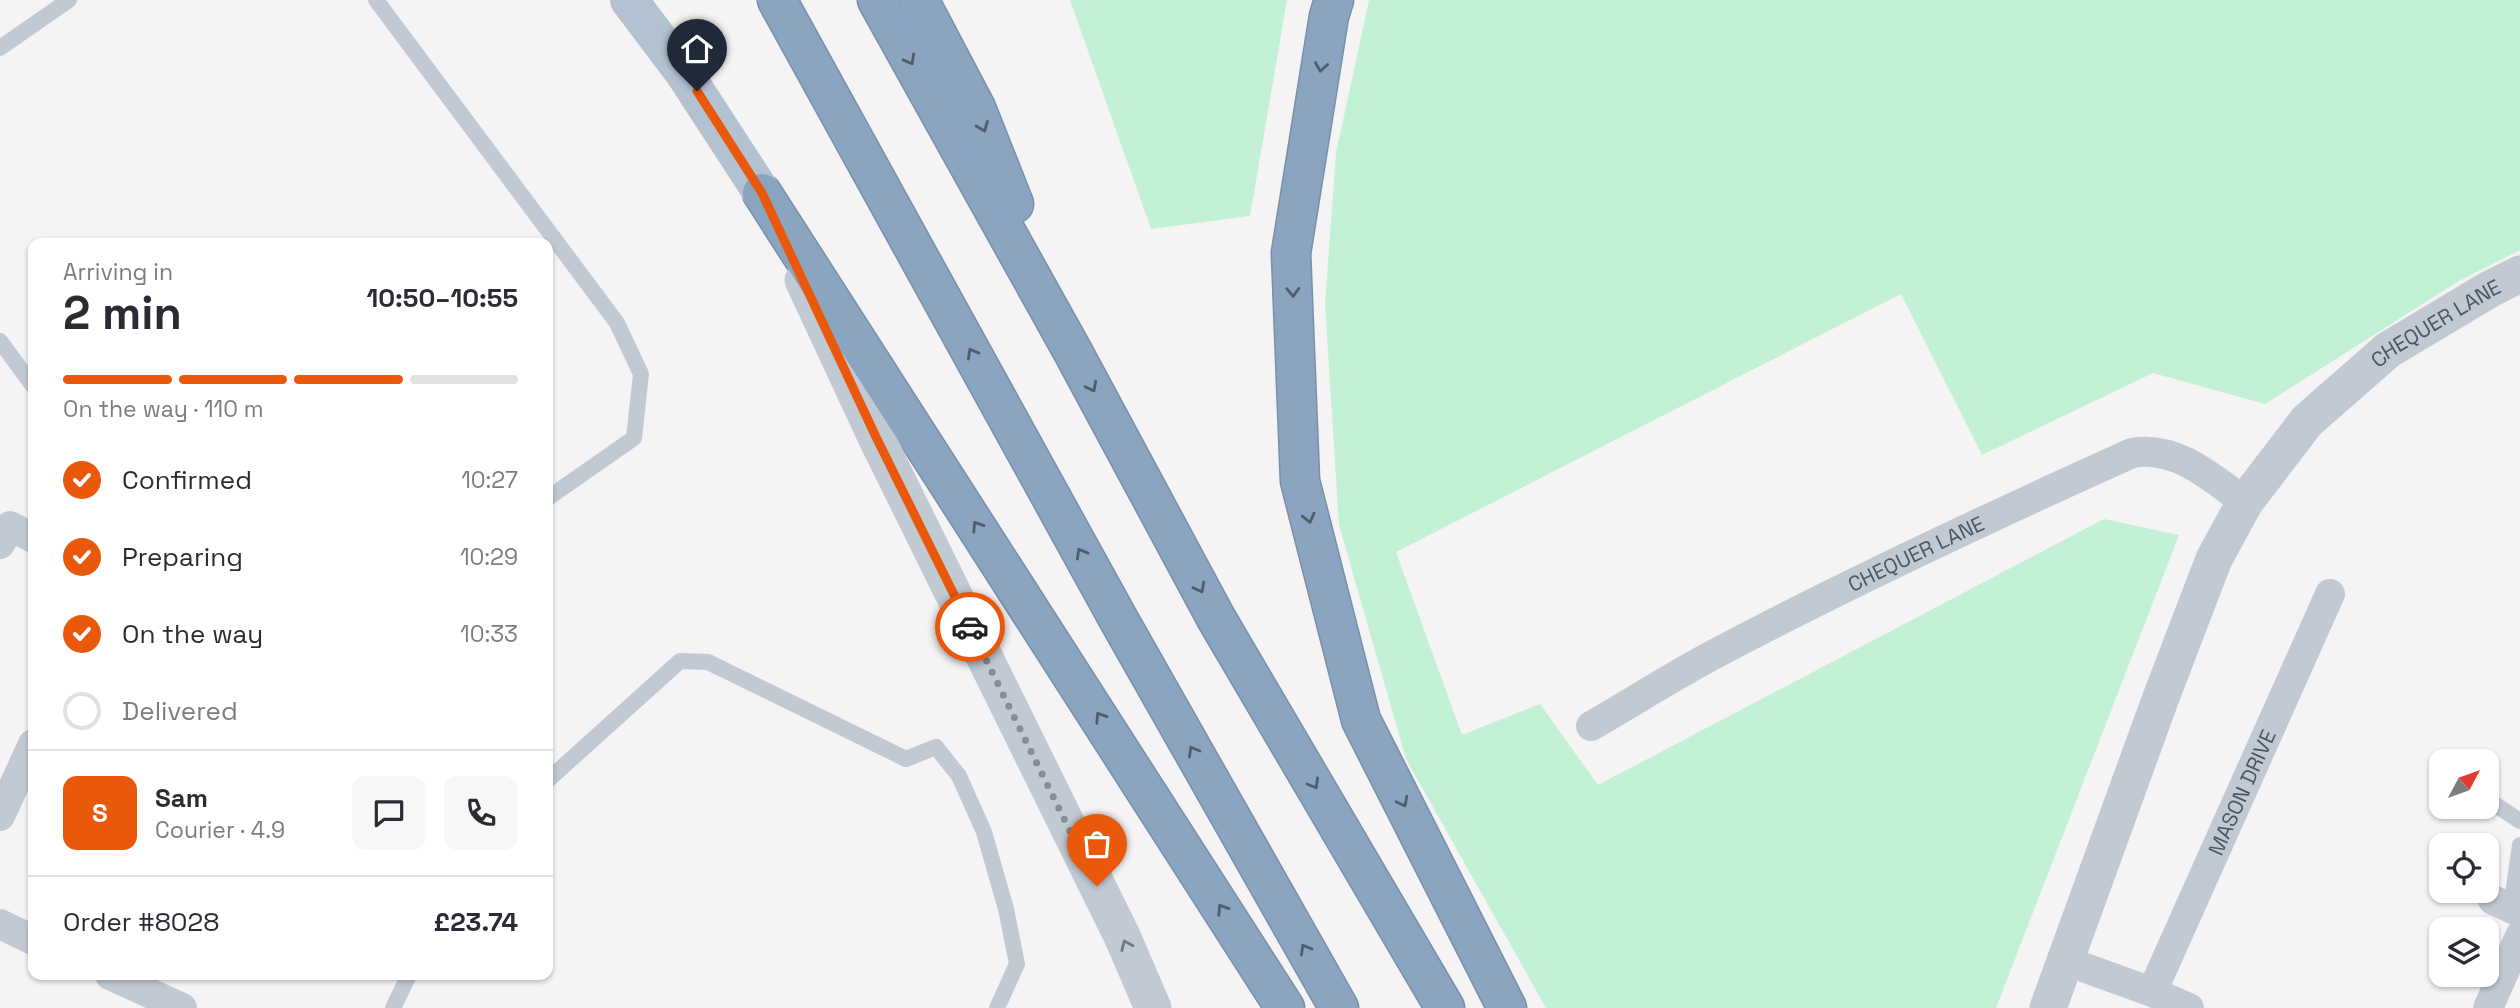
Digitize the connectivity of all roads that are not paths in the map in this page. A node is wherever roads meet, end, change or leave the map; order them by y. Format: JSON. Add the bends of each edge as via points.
{"nodes":[{"id":1,"x":69,"y":0,"type":"edge"},
{"id":2,"x":376,"y":0,"type":"edge"},
{"id":3,"x":629,"y":0,"type":"edge"},
{"id":4,"x":777,"y":0,"type":"edge"},
{"id":5,"x":877,"y":0,"type":"edge"},
{"id":6,"x":919,"y":0,"type":"edge"},
{"id":7,"x":1334,"y":0,"type":"edge"},
{"id":8,"x":0,"y":48,"type":"edge"},
{"id":9,"x":762,"y":193,"type":"junction"},
{"id":10,"x":2520,"y":274,"type":"edge"},
{"id":11,"x":0,"y":341,"type":"edge"},
{"id":12,"x":1073,"y":352,"type":"junction"},
{"id":13,"x":28,"y":379,"type":"edge"},
{"id":14,"x":553,"y":495,"type":"edge"},
{"id":15,"x":2245,"y":502,"type":"junction"},
{"id":16,"x":28,"y":535,"type":"edge"},
{"id":17,"x":0,"y":544,"type":"edge"},
{"id":18,"x":2330,"y":594,"type":"dead end"},
{"id":19,"x":1591,"y":726,"type":"dead end"},
{"id":20,"x":28,"y":760,"type":"edge"},
{"id":21,"x":553,"y":775,"type":"edge"},
{"id":22,"x":2499,"y":807,"type":"edge"},
{"id":23,"x":0,"y":816,"type":"edge"},
{"id":24,"x":2520,"y":821,"type":"edge"},
{"id":25,"x":2520,"y":845,"type":"edge"},
{"id":26,"x":2508,"y":906,"type":"edge"},
{"id":27,"x":0,"y":925,"type":"edge"},
{"id":28,"x":2520,"y":936,"type":"edge"},
{"id":29,"x":28,"y":938,"type":"edge"},
{"id":30,"x":2066,"y":961,"type":"junction"},
{"id":31,"x":121,"y":980,"type":"edge"},
{"id":32,"x":407,"y":980,"type":"edge"},
{"id":33,"x":2152,"y":992,"type":"junction"},
{"id":34,"x":182,"y":1008,"type":"edge"},
{"id":35,"x":393,"y":1008,"type":"edge"},
{"id":36,"x":997,"y":1008,"type":"edge"},
{"id":37,"x":1153,"y":1008,"type":"edge"},
{"id":38,"x":1285,"y":1008,"type":"edge"},
{"id":39,"x":1339,"y":1008,"type":"edge"},
{"id":40,"x":1445,"y":1008,"type":"edge"},
{"id":41,"x":1507,"y":1008,"type":"edge"},
{"id":42,"x":2049,"y":1008,"type":"edge"},
{"id":43,"x":2189,"y":1008,"type":"edge"},
{"id":44,"x":2488,"y":1008,"type":"edge"}],
"edges":[{"from":1,"to":8,"type":"lane"},
{"from":2,"to":14,"type":"lane","via":[[617,323],[641,374],[634,438]]},
{"from":3,"to":9,"type":"main road","via":[[684,73]]},
{"from":39,"to":4,"type":"highway","one_way":true},
{"from":5,"to":12,"type":"highway","one_way":true},
{"from":6,"to":12,"type":"highway","one_way":true,"via":[[976,108]]},
{"from":7,"to":41,"type":"highway","one_way":true,"via":[[1292,253],[1300,481],[1362,720]]},
{"from":37,"to":9,"type":"street","one_way":true},
{"from":38,"to":9,"type":"highway","one_way":true},
{"from":10,"to":15,"type":"street","name":"CHEQUER LANE","via":[[2388,350],[2307,421]]},
{"from":11,"to":13,"type":"lane"},
{"from":12,"to":40,"type":"highway","one_way":true,"via":[[1216,618]]},
{"from":15,"to":19,"type":"street","name":"CHEQUER LANE","via":[[2195,466],[2164,453],[2132,453],[1837,592],[1710,657]]},
{"from":15,"to":30,"type":"street","name":"CHEQUER LANE","via":[[2214,559]]},
{"from":16,"to":17,"type":"street","via":[[10,526]]},
{"from":18,"to":33,"type":"street","name":"MASON DRIVE"},
{"from":20,"to":23,"type":"street"},
{"from":21,"to":36,"type":"lane","via":[[680,661],[708,662],[906,759],[936,747],[959,776],[984,832],[1006,909],[1017,964]]},
{"from":22,"to":24,"type":"lane"},
{"from":25,"to":26,"type":"lane"},
{"from":27,"to":29,"type":"street"},
{"from":28,"to":44,"type":"street"},
{"from":30,"to":33,"type":"street"},
{"from":30,"to":42,"type":"street","name":"CHEQUER LANE"},
{"from":31,"to":34,"type":"street"},
{"from":32,"to":35,"type":"lane"},
{"from":33,"to":43,"type":"street"}]}
